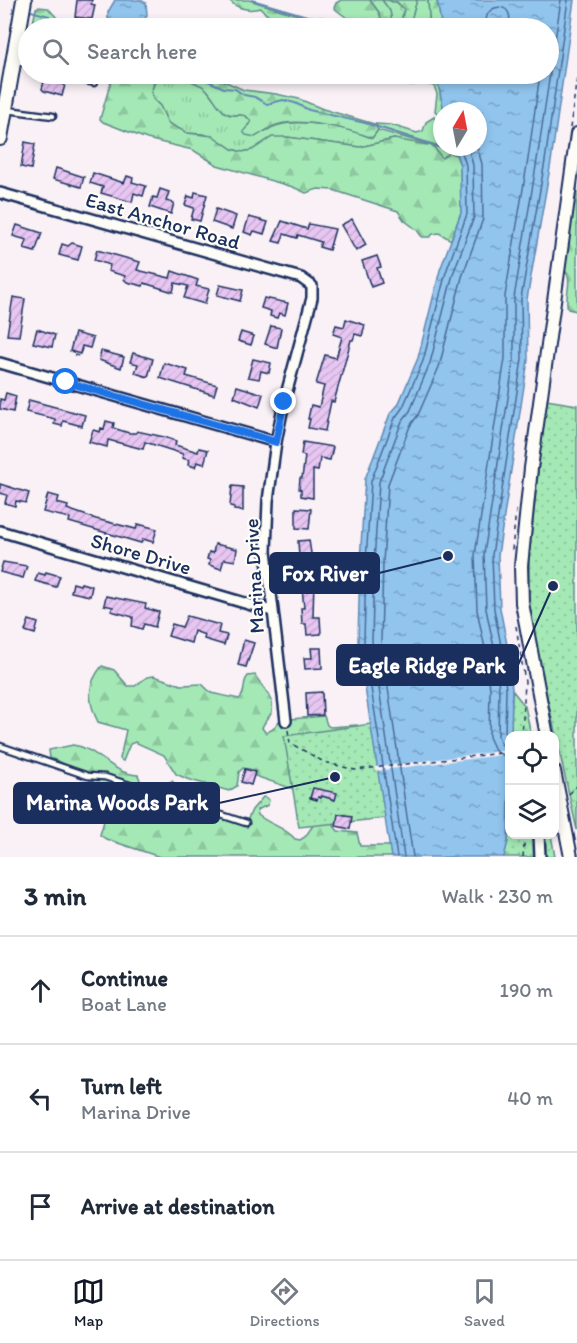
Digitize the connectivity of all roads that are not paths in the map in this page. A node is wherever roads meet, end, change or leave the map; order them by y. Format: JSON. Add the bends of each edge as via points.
{"nodes":[{"id":1,"x":24,"y":0,"type":"edge"},
{"id":2,"x":21,"y":18,"type":"edge"},
{"id":3,"x":18,"y":33,"type":"edge"},
{"id":4,"x":13,"y":60,"type":"junction"},
{"id":5,"x":18,"y":61,"type":"edge"},
{"id":6,"x":4,"y":110,"type":"junction"},
{"id":7,"x":52,"y":116,"type":"dead end"},
{"id":8,"x":577,"y":134,"type":"edge"},
{"id":9,"x":0,"y":138,"type":"edge"},
{"id":10,"x":0,"y":193,"type":"edge"},
{"id":11,"x":313,"y":289,"type":"joint"},
{"id":12,"x":0,"y":363,"type":"edge"},
{"id":13,"x":276,"y":442,"type":"junction"},
{"id":14,"x":0,"y":531,"type":"edge"},
{"id":15,"x":272,"y":610,"type":"junction"},
{"id":16,"x":286,"y":721,"type":"road end"},
{"id":17,"x":546,"y":731,"type":"edge"},
{"id":18,"x":0,"y":746,"type":"edge"},
{"id":19,"x":559,"y":813,"type":"edge"},
{"id":20,"x":246,"y":822,"type":"dead end"},
{"id":21,"x":539,"y":839,"type":"edge"},
{"id":22,"x":540,"y":857,"type":"edge"},
{"id":23,"x":571,"y":857,"type":"edge"}],
"edges":[{"from":1,"to":2,"type":"main road"},
{"from":3,"to":4,"type":"main road"},
{"from":4,"to":5,"type":"lane"},
{"from":4,"to":6,"type":"main road"},
{"from":6,"to":7,"type":"lane"},
{"from":6,"to":9,"type":"main road"},
{"from":8,"to":17,"type":"street","via":[[521,566],[522,603]]},
{"from":10,"to":11,"type":"street","name":"East Anchor Road","via":[[300,278]]},
{"from":11,"to":13,"type":"street","name":"Marina Drive"},
{"from":12,"to":13,"type":"street"},
{"from":13,"to":15,"type":"street","name":"Marina Drive","via":[[266,551]]},
{"from":14,"to":15,"type":"street","name":"Shore Drive"},
{"from":15,"to":16,"type":"street","name":"Marina Drive"},
{"from":18,"to":20,"type":"lane"},
{"from":19,"to":23,"type":"street"},
{"from":21,"to":22,"type":"street"}]}
